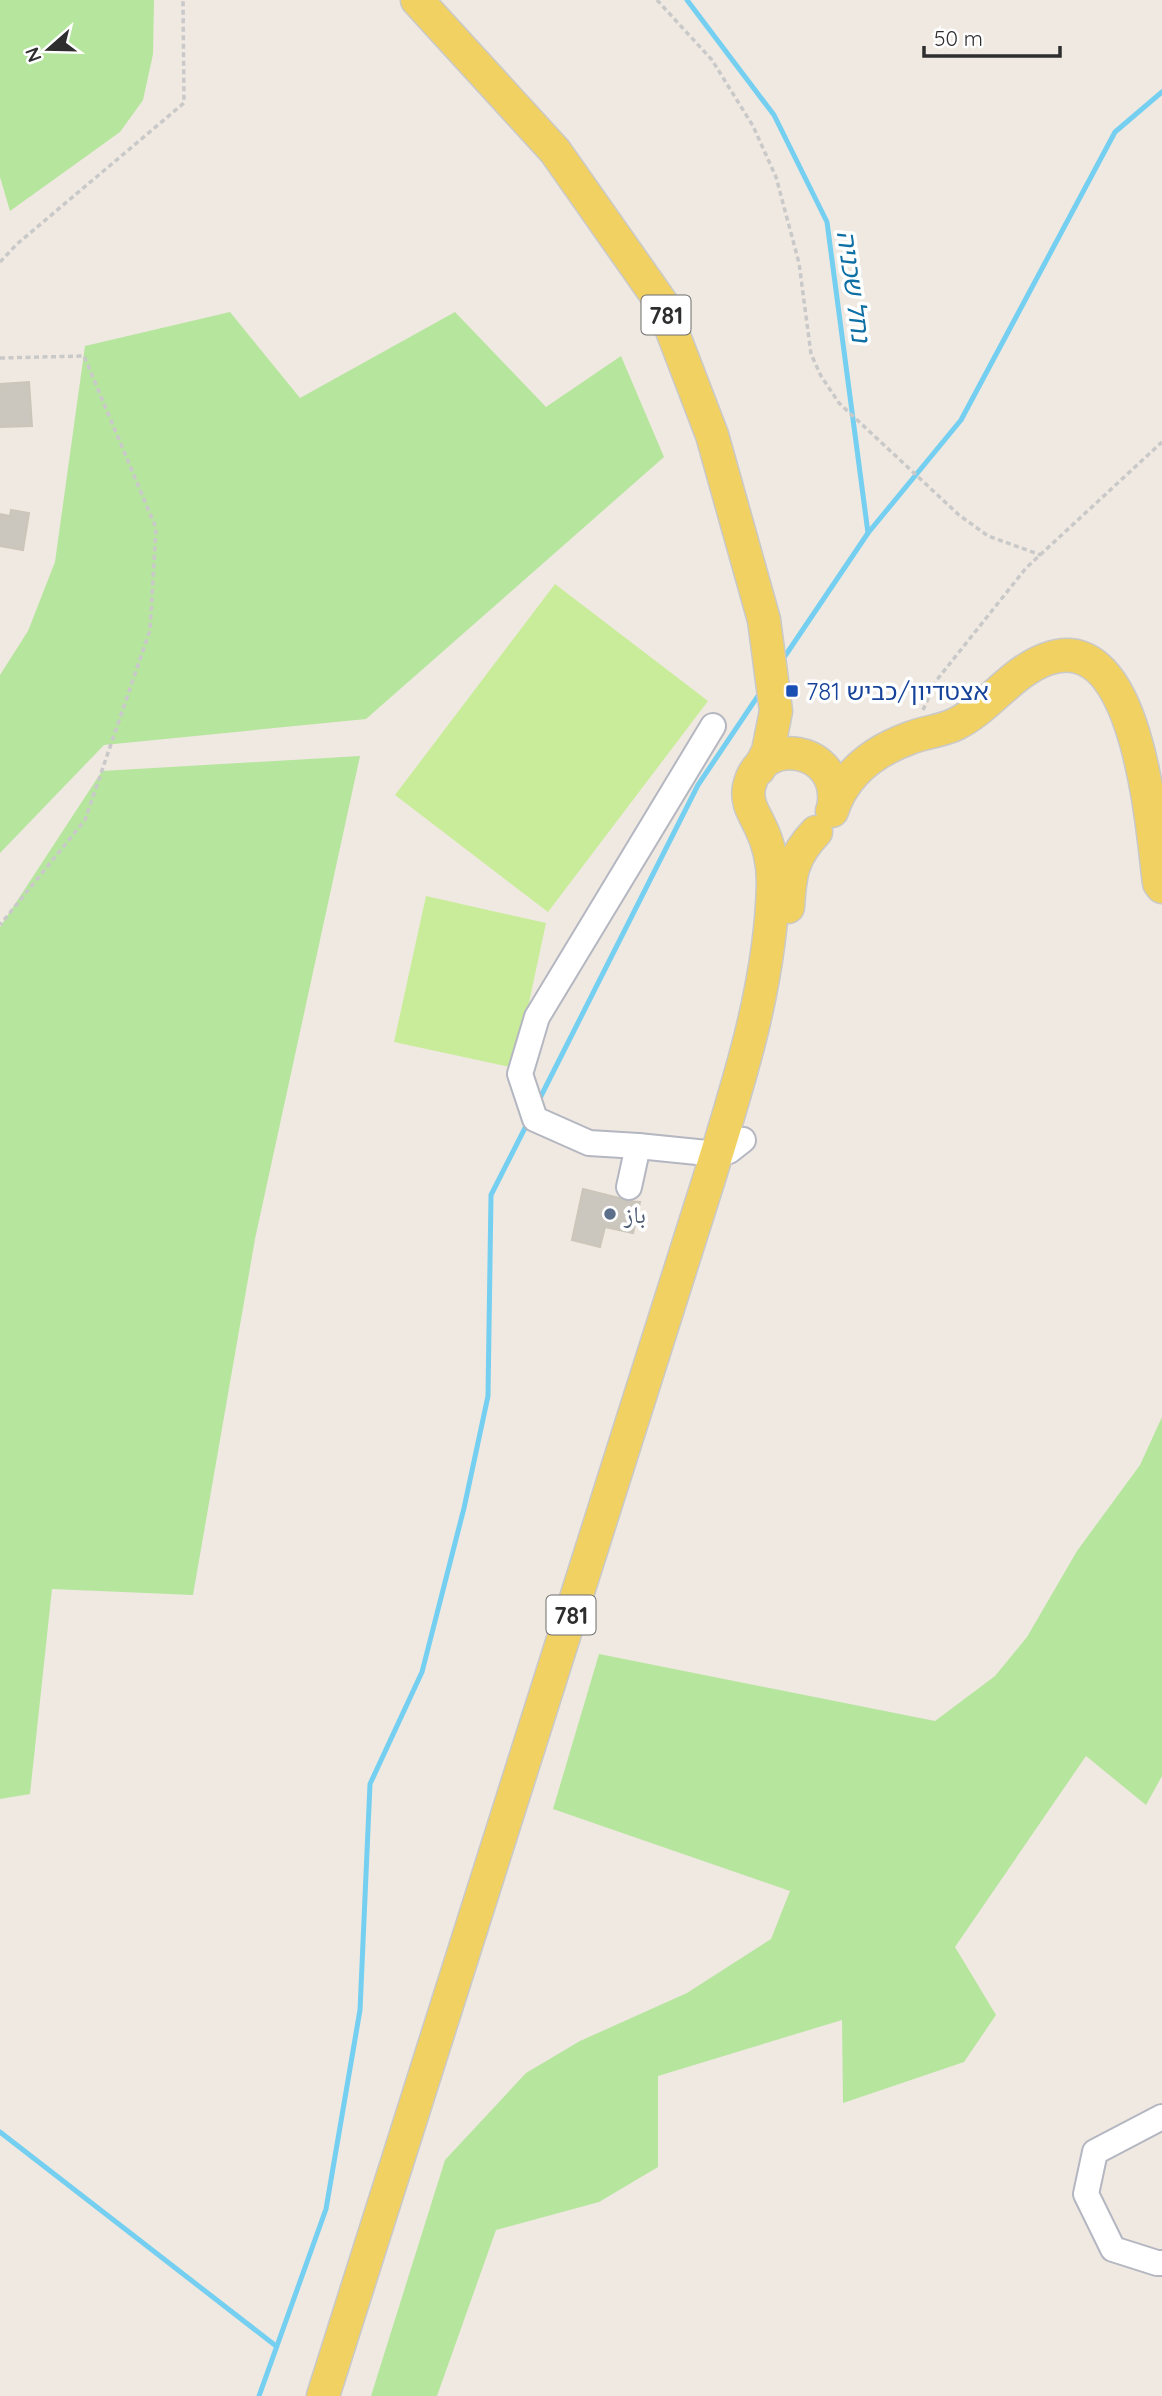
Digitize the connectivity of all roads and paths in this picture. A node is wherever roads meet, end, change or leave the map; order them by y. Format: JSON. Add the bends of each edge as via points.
{"nodes":[{"id":1,"x":183,"y":0,"type":"edge"},
{"id":2,"x":417,"y":0,"type":"edge"},
{"id":3,"x":657,"y":0,"type":"edge"},
{"id":4,"x":0,"y":262,"type":"edge"},
{"id":5,"x":0,"y":359,"type":"edge"},
{"id":6,"x":1162,"y":442,"type":"edge"},
{"id":7,"x":1041,"y":555,"type":"junction"},
{"id":8,"x":774,"y":701,"type":"junction"},
{"id":9,"x":713,"y":726,"type":"dead end"},
{"id":10,"x":911,"y":738,"type":"junction"},
{"id":11,"x":878,"y":754,"type":"junction"},
{"id":12,"x":811,"y":758,"type":"junction"},
{"id":13,"x":759,"y":769,"type":"junction"},
{"id":14,"x":834,"y":802,"type":"junction"},
{"id":15,"x":761,"y":827,"type":"junction"},
{"id":16,"x":816,"y":832,"type":"junction"},
{"id":17,"x":1162,"y":887,"type":"edge"},
{"id":18,"x":0,"y":925,"type":"edge"},
{"id":19,"x":638,"y":1146,"type":"junction"},
{"id":20,"x":730,"y":1147,"type":"junction"},
{"id":21,"x":628,"y":1187,"type":"dead end"},
{"id":22,"x":1162,"y":2117,"type":"edge"},
{"id":23,"x":1162,"y":2263,"type":"edge"},
{"id":24,"x":323,"y":2396,"type":"edge"},
{"id":25,"x":344,"y":2396,"type":"edge"}],
"edges":[{"from":1,"to":4,"type":"path","via":[[184,103]]},
{"from":2,"to":8,"type":"main road","number":"781","via":[[555,151],[661,302],[712,435],[761,606]]},
{"from":3,"to":7,"type":"path","via":[[712,60],[753,126],[776,177],[799,263],[811,354],[839,403],[959,515],[988,536]]},
{"from":5,"to":18,"type":"path","via":[[84,356],[156,528],[150,630],[85,820]]},
{"from":6,"to":7,"type":"path"},
{"from":7,"to":10,"type":"path","via":[[936,681]]},
{"from":8,"to":12,"type":"main road","number":"781","via":[[786,727]]},
{"from":8,"to":13,"type":"main road","number":"781","via":[[773,731]]},
{"from":9,"to":19,"type":"street","via":[[537,1017],[520,1074],[535,1119],[589,1143]]},
{"from":10,"to":11,"type":"main road"},
{"from":10,"to":17,"type":"main road","via":[[955,724],[1046,659],[1072,655],[1088,662],[1111,682],[1133,727]]},
{"from":11,"to":12,"type":"main road","via":[[834,763]]},
{"from":11,"to":14,"type":"main road","via":[[850,776]]},
{"from":12,"to":13,"type":"main road","via":[[787,753]]},
{"from":12,"to":14,"type":"main road","via":[[831,779]]},
{"from":13,"to":15,"type":"main road","via":[[749,787],[748,801]]},
{"from":14,"to":16,"type":"main road","via":[[827,822]]},
{"from":15,"to":16,"type":"main road","via":[[788,839]]},
{"from":15,"to":20,"type":"main road","number":"781","via":[[773,879],[769,941]]},
{"from":16,"to":20,"type":"main road","number":"781","via":[[797,855],[792,872],[784,956],[765,1059]]},
{"from":19,"to":20,"type":"street"},
{"from":19,"to":21,"type":"street"},
{"from":20,"to":24,"type":"main road","number":"781"},
{"from":20,"to":25,"type":"main road","number":"781"},
{"from":22,"to":23,"type":"street","via":[[1095,2152],[1086,2194],[1113,2249]]}]}
